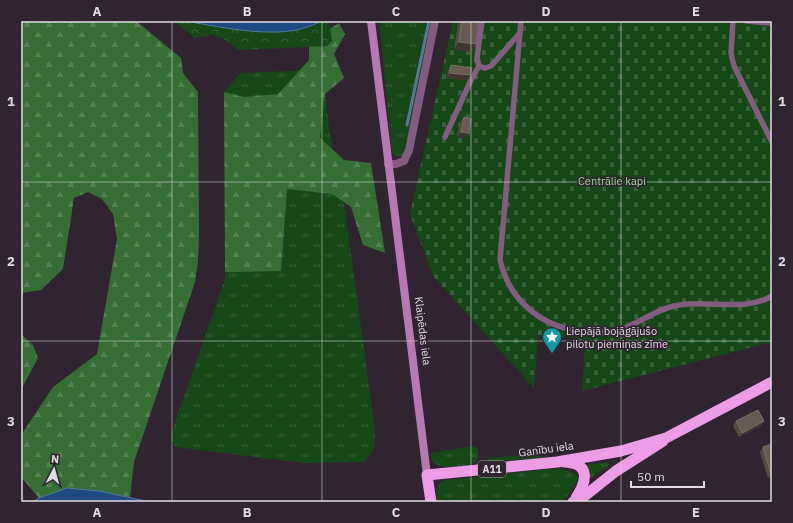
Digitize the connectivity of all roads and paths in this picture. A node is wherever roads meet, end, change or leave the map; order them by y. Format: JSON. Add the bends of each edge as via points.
{"nodes":[{"id":1,"x":371,"y":21,"type":"edge"},
{"id":2,"x":435,"y":21,"type":"edge"},
{"id":3,"x":482,"y":21,"type":"edge"},
{"id":4,"x":521,"y":21,"type":"edge"},
{"id":5,"x":733,"y":21,"type":"edge"},
{"id":6,"x":746,"y":21,"type":"edge"},
{"id":7,"x":772,"y":23,"type":"edge"},
{"id":8,"x":520,"y":32,"type":"junction"},
{"id":9,"x":479,"y":66,"type":"junction"},
{"id":10,"x":445,"y":137,"type":"dead end"},
{"id":11,"x":772,"y":142,"type":"edge"},
{"id":12,"x":388,"y":164,"type":"junction"},
{"id":13,"x":772,"y":296,"type":"edge"},
{"id":14,"x":772,"y":382,"type":"edge"},
{"id":15,"x":666,"y":438,"type":"junction"},
{"id":16,"x":557,"y":462,"type":"junction"},
{"id":17,"x":427,"y":475,"type":"junction"},
{"id":18,"x":430,"y":502,"type":"edge"},
{"id":19,"x":573,"y":502,"type":"edge"}],
"edges":[{"from":1,"to":12,"type":"main road","name":"Klaipēdas iela"},
{"from":2,"to":12,"type":"street","via":[[409,150],[404,161]]},
{"from":3,"to":9,"type":"lane","via":[[477,58]]},
{"from":4,"to":8,"type":"lane"},
{"from":5,"to":11,"type":"lane","via":[[731,53],[734,66]]},
{"from":6,"to":7,"type":"lane"},
{"from":8,"to":9,"type":"lane","via":[[491,66]]},
{"from":8,"to":13,"type":"lane","via":[[500,260],[503,276],[531,312],[545,322],[561,328],[577,332],[602,333],[620,330],[678,305],[742,304]]},
{"from":9,"to":10,"type":"lane"},
{"from":12,"to":17,"type":"main road","name":"Klaipēdas iela"},
{"from":14,"to":15,"type":"highway","name":"Ganību iela","number":"A11"},
{"from":15,"to":16,"type":"highway","name":"Ganību iela","number":"A11","via":[[621,451]]},
{"from":15,"to":19,"type":"highway","name":"Ganību iela","number":"A11"},
{"from":16,"to":17,"type":"highway","name":"Ganību iela","number":"A11"},
{"from":16,"to":19,"type":"highway","via":[[571,462],[581,467],[585,475],[583,487]]},
{"from":17,"to":18,"type":"highway","name":"Klaipēdas iela"}]}
